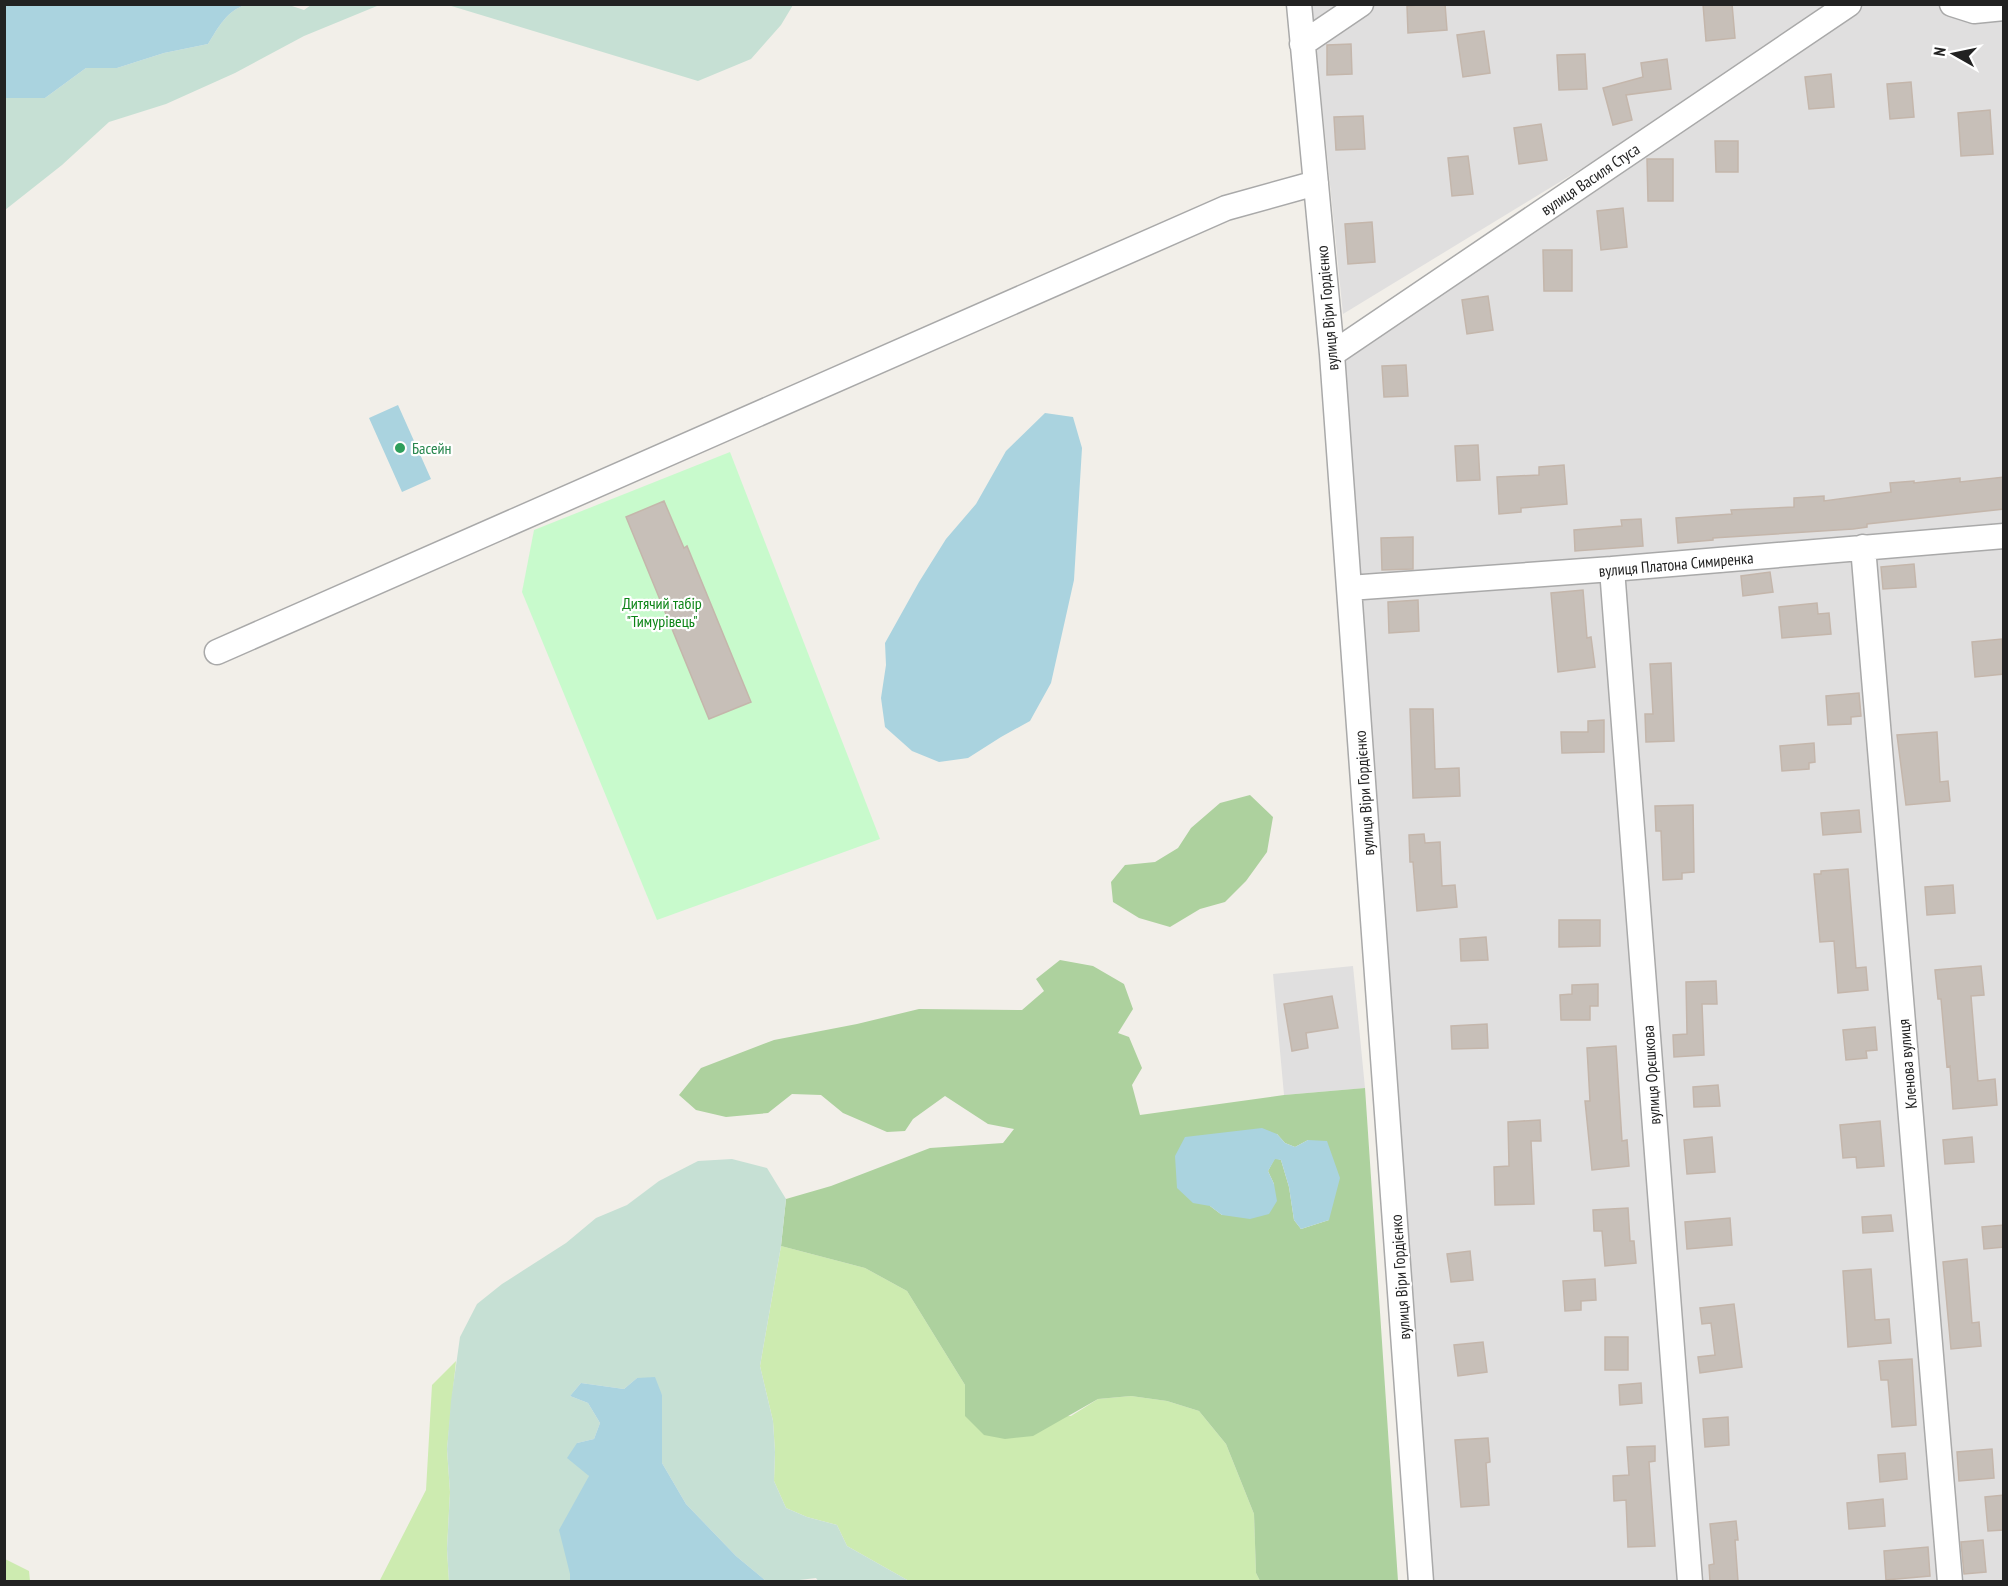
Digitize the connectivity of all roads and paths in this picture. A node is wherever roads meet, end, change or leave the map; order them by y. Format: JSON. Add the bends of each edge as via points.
{"nodes":[{"id":1,"x":1299,"y":4,"type":"edge"},
{"id":2,"x":1361,"y":4,"type":"edge"},
{"id":3,"x":1849,"y":4,"type":"edge"},
{"id":4,"x":1952,"y":4,"type":"edge"},
{"id":5,"x":2004,"y":8,"type":"edge"},
{"id":6,"x":1302,"y":44,"type":"junction"},
{"id":7,"x":1316,"y":183,"type":"junction"},
{"id":8,"x":1332,"y":354,"type":"junction"},
{"id":9,"x":2004,"y":536,"type":"edge"},
{"id":10,"x":1863,"y":548,"type":"junction"},
{"id":11,"x":1612,"y":569,"type":"junction"},
{"id":12,"x":1349,"y":588,"type":"junction"},
{"id":13,"x":217,"y":652,"type":"dead end"},
{"id":14,"x":1421,"y":1581,"type":"edge"},
{"id":15,"x":1690,"y":1581,"type":"edge"},
{"id":16,"x":1950,"y":1581,"type":"edge"}],
"edges":[{"from":1,"to":6,"type":"street","name":"вулиця Віри Гордієнко"},
{"from":2,"to":6,"type":"street"},
{"from":3,"to":8,"type":"street","name":"вулиця Василя Стуса"},
{"from":4,"to":5,"type":"street","via":[[1974,11]]},
{"from":6,"to":7,"type":"street","name":"вулиця Віри Гордієнко"},
{"from":7,"to":8,"type":"street","name":"вулиця Віри Гордієнко"},
{"from":7,"to":13,"type":"street","via":[[1226,208]]},
{"from":8,"to":12,"type":"street","name":"вулиця Віри Гордієнко"},
{"from":9,"to":10,"type":"street","name":"вулиця Платона Симиренка"},
{"from":10,"to":11,"type":"street","name":"вулиця Платона Симиренка"},
{"from":10,"to":16,"type":"street","name":"Кленова вулиця"},
{"from":11,"to":12,"type":"street","name":"вулиця Платона Симиренка"},
{"from":11,"to":15,"type":"street","name":"вулиця Орєшкова"},
{"from":12,"to":14,"type":"street","name":"вулиця Віри Гордієнко"}]}
